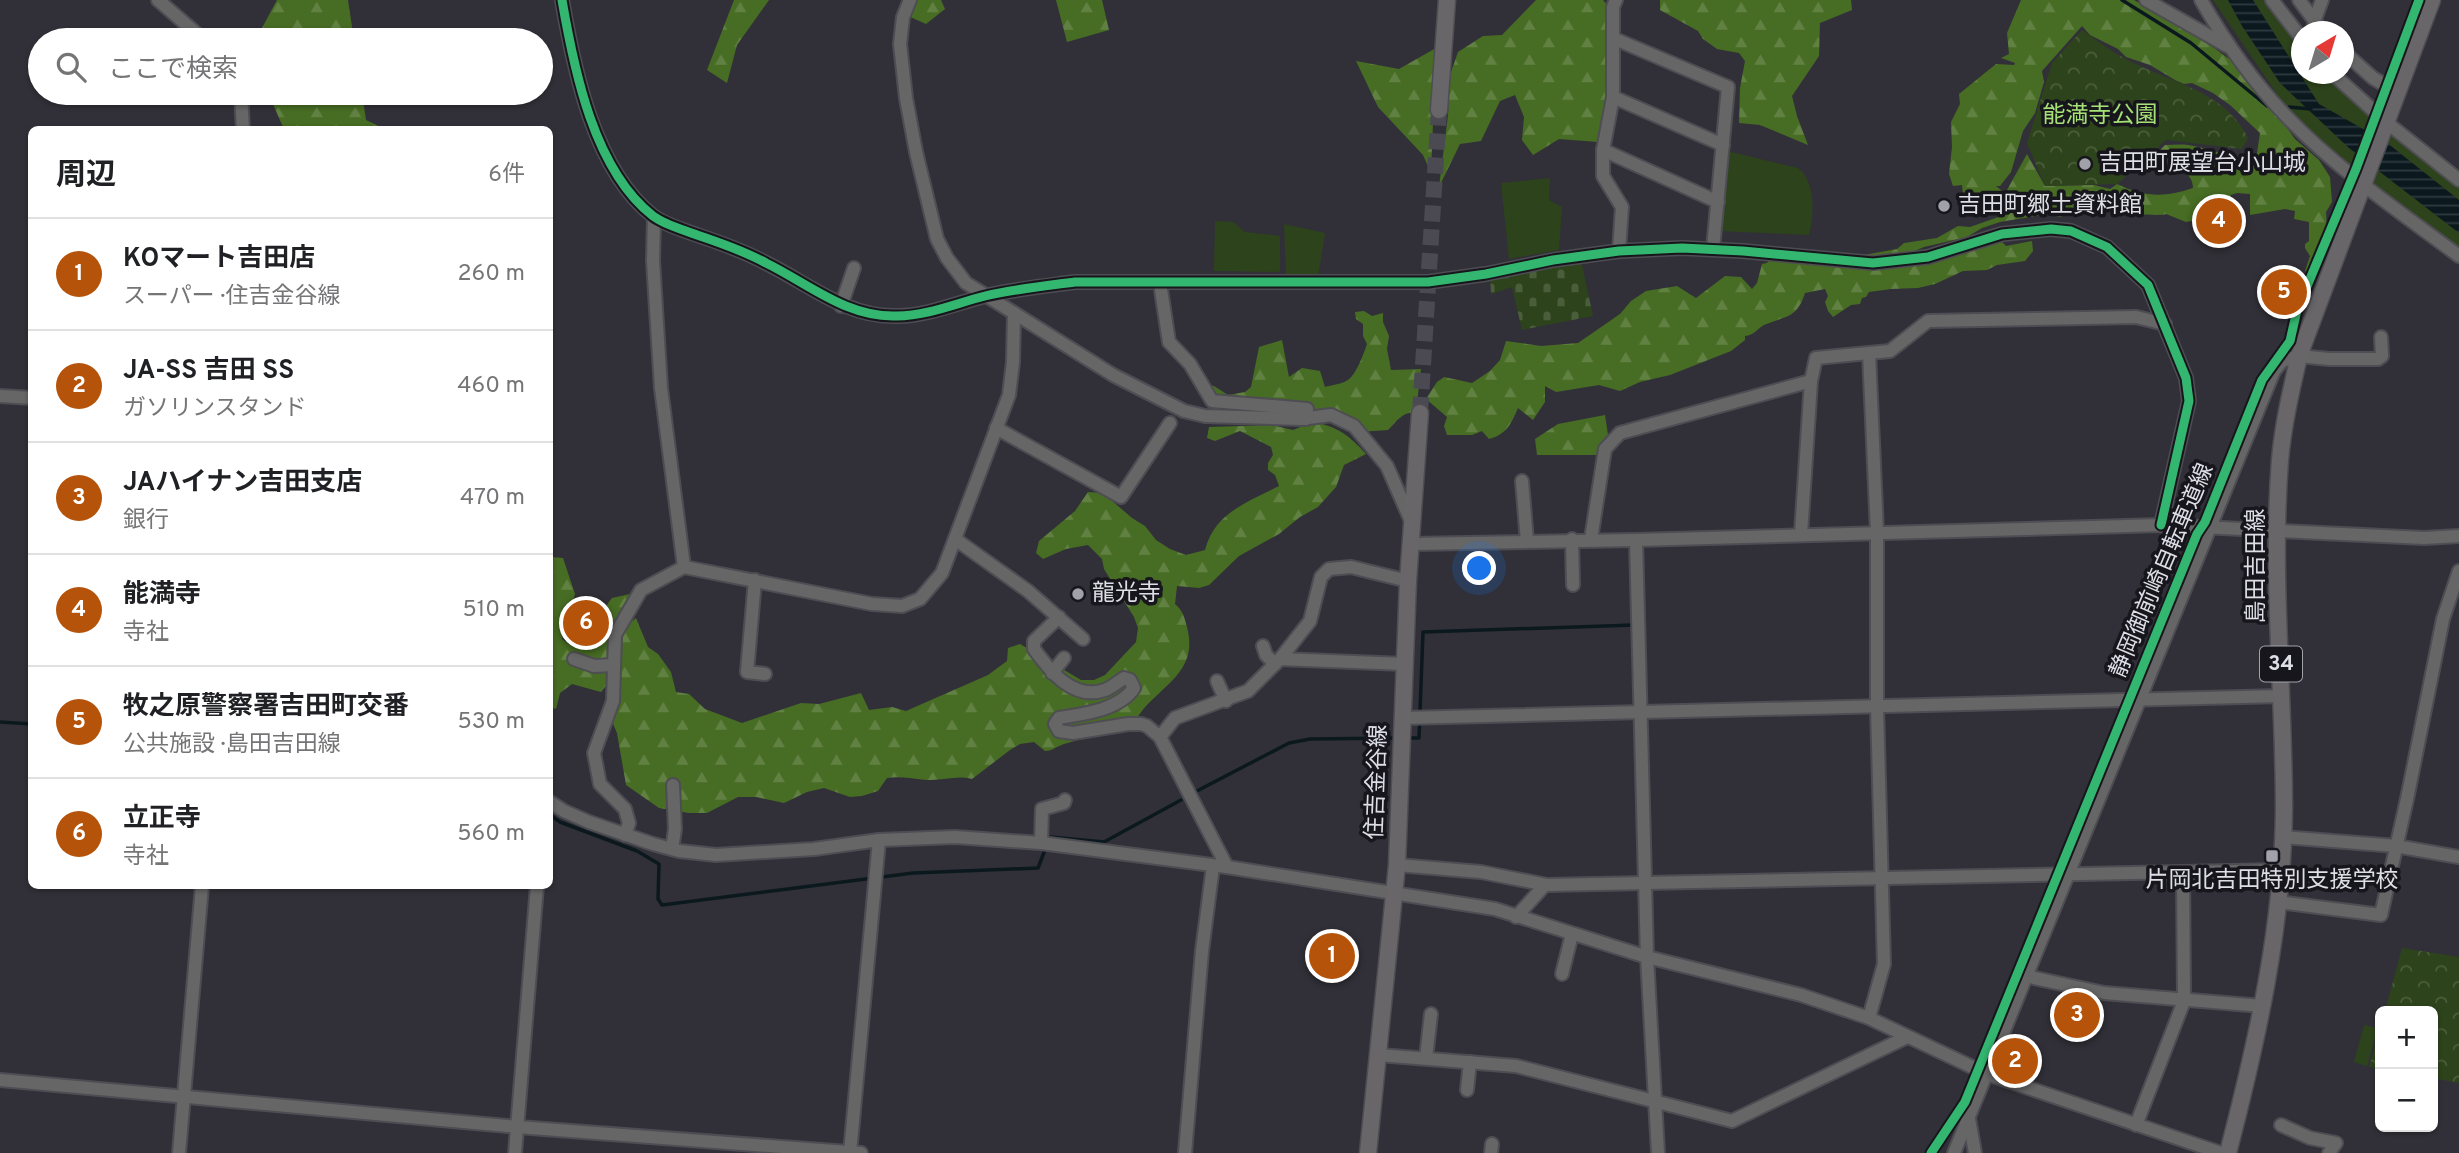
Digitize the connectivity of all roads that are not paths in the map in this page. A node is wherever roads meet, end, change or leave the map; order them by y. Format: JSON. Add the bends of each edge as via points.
{"nodes":[{"id":1,"x":158,"y":0,"type":"edge"},
{"id":2,"x":562,"y":0,"type":"edge"},
{"id":3,"x":909,"y":0,"type":"edge"},
{"id":4,"x":1447,"y":0,"type":"edge"},
{"id":5,"x":1616,"y":0,"type":"edge"},
{"id":6,"x":2146,"y":0,"type":"edge"},
{"id":7,"x":2201,"y":0,"type":"edge"},
{"id":8,"x":2272,"y":0,"type":"edge"},
{"id":9,"x":2299,"y":0,"type":"edge"},
{"id":10,"x":2322,"y":0,"type":"edge"},
{"id":11,"x":2432,"y":0,"type":"edge"},
{"id":12,"x":2314,"y":21,"type":"edge"},
{"id":13,"x":2319,"y":21,"type":"edge"},
{"id":14,"x":2291,"y":26,"type":"edge"},
{"id":15,"x":190,"y":28,"type":"edge"},
{"id":16,"x":1615,"y":39,"type":"junction"},
{"id":17,"x":2228,"y":46,"type":"junction"},
{"id":18,"x":2354,"y":62,"type":"edge"},
{"id":19,"x":2344,"y":84,"type":"edge"},
{"id":20,"x":2397,"y":92,"type":"junction"},
{"id":21,"x":1613,"y":97,"type":"junction"},
{"id":22,"x":242,"y":105,"type":"edge"},
{"id":23,"x":1439,"y":110,"type":"tunnel mouth"},
{"id":24,"x":2386,"y":122,"type":"junction"},
{"id":25,"x":243,"y":126,"type":"edge"},
{"id":26,"x":1723,"y":145,"type":"junction"},
{"id":27,"x":1604,"y":150,"type":"junction"},
{"id":28,"x":2459,"y":180,"type":"edge"},
{"id":29,"x":2362,"y":183,"type":"junction"},
{"id":30,"x":1717,"y":202,"type":"junction"},
{"id":31,"x":654,"y":217,"type":"junction"},
{"id":32,"x":1713,"y":249,"type":"junction"},
{"id":33,"x":1619,"y":251,"type":"junction"},
{"id":34,"x":2459,"y":256,"type":"edge"},
{"id":35,"x":854,"y":268,"type":"dead end"},
{"id":36,"x":1160,"y":283,"type":"junction"},
{"id":37,"x":988,"y":296,"type":"junction"},
{"id":38,"x":841,"y":306,"type":"junction"},
{"id":39,"x":1014,"y":313,"type":"junction"},
{"id":40,"x":2165,"y":324,"type":"junction"},
{"id":41,"x":2381,"y":337,"type":"dead end"},
{"id":42,"x":1869,"y":353,"type":"junction"},
{"id":43,"x":2299,"y":356,"type":"junction"},
{"id":44,"x":1811,"y":380,"type":"junction"},
{"id":45,"x":0,"y":396,"type":"edge"},
{"id":46,"x":28,"y":398,"type":"edge"},
{"id":47,"x":1420,"y":413,"type":"tunnel mouth"},
{"id":48,"x":1306,"y":419,"type":"junction"},
{"id":49,"x":1170,"y":423,"type":"dead end"},
{"id":50,"x":996,"y":428,"type":"junction"},
{"id":51,"x":1522,"y":481,"type":"dead end"},
{"id":52,"x":1412,"y":525,"type":"junction"},
{"id":53,"x":2161,"y":525,"type":"junction"},
{"id":54,"x":2209,"y":527,"type":"junction"},
{"id":55,"x":2277,"y":530,"type":"junction"},
{"id":56,"x":1877,"y":531,"type":"junction"},
{"id":57,"x":1801,"y":534,"type":"junction"},
{"id":58,"x":2459,"y":536,"type":"edge"},
{"id":59,"x":954,"y":539,"type":"junction"},
{"id":60,"x":1591,"y":539,"type":"junction"},
{"id":61,"x":1572,"y":540,"type":"junction"},
{"id":62,"x":1636,"y":540,"type":"junction"},
{"id":63,"x":1527,"y":541,"type":"junction"},
{"id":64,"x":1411,"y":544,"type":"junction"},
{"id":65,"x":684,"y":567,"type":"junction"},
{"id":66,"x":2459,"y":570,"type":"edge"},
{"id":67,"x":755,"y":580,"type":"junction"},
{"id":68,"x":1408,"y":581,"type":"junction"},
{"id":69,"x":1573,"y":585,"type":"dead end"},
{"id":70,"x":1059,"y":617,"type":"junction"},
{"id":71,"x":1083,"y":639,"type":"dead end"},
{"id":72,"x":1263,"y":646,"type":"dead end"},
{"id":73,"x":1064,"y":658,"type":"dead end"},
{"id":74,"x":574,"y":659,"type":"dead end"},
{"id":75,"x":1277,"y":662,"type":"junction"},
{"id":76,"x":1404,"y":664,"type":"junction"},
{"id":77,"x":614,"y":665,"type":"junction"},
{"id":78,"x":1052,"y":673,"type":"junction"},
{"id":79,"x":765,"y":674,"type":"dead end"},
{"id":80,"x":1217,"y":681,"type":"dead end"},
{"id":81,"x":2281,"y":696,"type":"junction"},
{"id":82,"x":2138,"y":700,"type":"junction"},
{"id":83,"x":1226,"y":701,"type":"junction"},
{"id":84,"x":1877,"y":706,"type":"junction"},
{"id":85,"x":1642,"y":711,"type":"junction"},
{"id":86,"x":1409,"y":726,"type":"junction"},
{"id":87,"x":1160,"y":737,"type":"junction"},
{"id":88,"x":673,"y":785,"type":"dead end"},
{"id":89,"x":1065,"y":800,"type":"dead end"},
{"id":90,"x":553,"y":804,"type":"edge"},
{"id":91,"x":625,"y":835,"type":"junction"},
{"id":92,"x":2283,"y":837,"type":"junction"},
{"id":93,"x":879,"y":840,"type":"junction"},
{"id":94,"x":1045,"y":843,"type":"junction"},
{"id":95,"x":2396,"y":846,"type":"junction"},
{"id":96,"x":672,"y":849,"type":"junction"},
{"id":97,"x":2459,"y":857,"type":"edge"},
{"id":98,"x":1397,"y":865,"type":"junction"},
{"id":99,"x":1213,"y":866,"type":"junction"},
{"id":100,"x":1227,"y":867,"type":"junction"},
{"id":101,"x":2282,"y":870,"type":"junction"},
{"id":102,"x":2183,"y":872,"type":"junction"},
{"id":103,"x":2066,"y":875,"type":"junction"},
{"id":104,"x":1882,"y":877,"type":"junction"},
{"id":105,"x":1645,"y":883,"type":"junction"},
{"id":106,"x":1545,"y":885,"type":"junction"},
{"id":107,"x":202,"y":889,"type":"edge"},
{"id":108,"x":537,"y":889,"type":"edge"},
{"id":109,"x":1395,"y":895,"type":"junction"},
{"id":110,"x":2278,"y":902,"type":"junction"},
{"id":111,"x":1516,"y":917,"type":"junction"},
{"id":112,"x":1572,"y":934,"type":"junction"},
{"id":113,"x":1647,"y":957,"type":"junction"},
{"id":114,"x":1562,"y":974,"type":"dead end"},
{"id":115,"x":2025,"y":976,"type":"junction"},
{"id":116,"x":2184,"y":1001,"type":"junction"},
{"id":117,"x":2263,"y":1006,"type":"junction"},
{"id":118,"x":1431,"y":1013,"type":"dead end"},
{"id":119,"x":1869,"y":1018,"type":"junction"},
{"id":120,"x":1907,"y":1037,"type":"junction"},
{"id":121,"x":1379,"y":1055,"type":"junction"},
{"id":122,"x":1426,"y":1058,"type":"junction"},
{"id":123,"x":1470,"y":1062,"type":"junction"},
{"id":124,"x":1987,"y":1074,"type":"junction"},
{"id":125,"x":0,"y":1080,"type":"edge"},
{"id":126,"x":1467,"y":1090,"type":"dead end"},
{"id":127,"x":184,"y":1097,"type":"junction"},
{"id":128,"x":1654,"y":1102,"type":"junction"},
{"id":129,"x":1968,"y":1116,"type":"junction"},
{"id":130,"x":2136,"y":1125,"type":"junction"},
{"id":131,"x":2281,"y":1125,"type":"dead end"},
{"id":132,"x":518,"y":1127,"type":"junction"},
{"id":133,"x":179,"y":1153,"type":"edge"},
{"id":134,"x":515,"y":1153,"type":"edge"},
{"id":135,"x":854,"y":1153,"type":"edge"},
{"id":136,"x":1185,"y":1153,"type":"edge"},
{"id":137,"x":1368,"y":1153,"type":"edge"},
{"id":138,"x":1658,"y":1153,"type":"edge"},
{"id":139,"x":1954,"y":1153,"type":"edge"},
{"id":140,"x":1975,"y":1153,"type":"edge"},
{"id":141,"x":2221,"y":1153,"type":"edge"},
{"id":142,"x":2228,"y":1153,"type":"edge"},
{"id":143,"x":2329,"y":1153,"type":"edge"}],
"edges":[{"from":1,"to":15,"type":"street"},
{"from":2,"to":31,"type":"street","via":[[587,114],[613,168]]},
{"from":3,"to":37,"type":"street","via":[[900,44],[906,98],[937,239],[966,283]]},
{"from":4,"to":23,"type":"main road"},
{"from":5,"to":16,"type":"street"},
{"from":6,"to":17,"type":"street"},
{"from":7,"to":17,"type":"street"},
{"from":8,"to":14,"type":"street"},
{"from":9,"to":12,"type":"street"},
{"from":10,"to":13,"type":"street"},
{"from":11,"to":20,"type":"main road","name":"島田吉田線","number":"34"},
{"from":16,"to":21,"type":"street"},
{"from":16,"to":26,"type":"street","via":[[1728,87]]},
{"from":17,"to":29,"type":"street","via":[[2287,117]]},
{"from":18,"to":20,"type":"street"},
{"from":19,"to":24,"type":"street"},
{"from":20,"to":24,"type":"main road","name":"島田吉田線","number":"34"},
{"from":21,"to":26,"type":"street"},
{"from":21,"to":27,"type":"street"},
{"from":22,"to":25,"type":"street"},
{"from":24,"to":28,"type":"street"},
{"from":24,"to":29,"type":"main road","name":"島田吉田線","number":"34"},
{"from":26,"to":30,"type":"street"},
{"from":27,"to":30,"type":"street"},
{"from":27,"to":33,"type":"street","via":[[1604,176],[1622,207]]},
{"from":29,"to":34,"type":"street"},
{"from":29,"to":43,"type":"main road","name":"島田吉田線","number":"34"},
{"from":30,"to":32,"type":"street"},
{"from":31,"to":38,"type":"street","via":[[766,262]]},
{"from":31,"to":65,"type":"street","via":[[662,388]]},
{"from":32,"to":33,"type":"street"},
{"from":32,"to":40,"type":"street","via":[[1873,263],[1928,257],[2002,234],[2071,231],[2107,247],[2128,264],[2148,285]]},
{"from":33,"to":36,"type":"street","via":[[1428,282]]},
{"from":35,"to":38,"type":"street"},
{"from":36,"to":37,"type":"street","via":[[1075,282]]},
{"from":36,"to":48,"type":"street","via":[[1169,342],[1190,363],[1212,401],[1307,409]]},
{"from":37,"to":38,"type":"street","via":[[895,317]]},
{"from":37,"to":39,"type":"street"},
{"from":39,"to":48,"type":"street","via":[[1113,375],[1184,411],[1205,416]]},
{"from":39,"to":50,"type":"street","via":[[1009,394]]},
{"from":40,"to":42,"type":"street","via":[[2136,317],[1928,321],[1890,351]]},
{"from":40,"to":53,"type":"street","via":[[2186,378],[2189,401]]},
{"from":41,"to":43,"type":"street","via":[[2382,356],[2378,359]]},
{"from":42,"to":44,"type":"street","via":[[1816,358]]},
{"from":42,"to":56,"type":"street"},
{"from":43,"to":54,"type":"street","via":[[2283,361],[2274,371]]},
{"from":43,"to":55,"type":"main road","name":"島田吉田線","number":"34","via":[[2284,426]]},
{"from":44,"to":57,"type":"street"},
{"from":44,"to":60,"type":"street","via":[[1620,433],[1605,449]]},
{"from":45,"to":46,"type":"street"},
{"from":47,"to":52,"type":"main road","name":"住吉金谷線"},
{"from":48,"to":52,"type":"street","via":[[1331,415],[1354,426],[1387,466]]},
{"from":49,"to":50,"type":"street","via":[[1121,497]]},
{"from":50,"to":59,"type":"street"},
{"from":51,"to":63,"type":"street"},
{"from":52,"to":64,"type":"main road","name":"住吉金谷線"},
{"from":53,"to":54,"type":"street"},
{"from":53,"to":56,"type":"street"},
{"from":54,"to":55,"type":"street"},
{"from":54,"to":82,"type":"street"},
{"from":55,"to":58,"type":"street"},
{"from":55,"to":81,"type":"main road","name":"島田吉田線","number":"34"},
{"from":56,"to":57,"type":"street"},
{"from":56,"to":84,"type":"street"},
{"from":57,"to":62,"type":"street"},
{"from":59,"to":67,"type":"street","via":[[942,573],[931,588],[920,599],[902,606]]},
{"from":59,"to":70,"type":"street"},
{"from":60,"to":61,"type":"street"},
{"from":60,"to":62,"type":"street"},
{"from":61,"to":63,"type":"street"},
{"from":61,"to":69,"type":"street"},
{"from":62,"to":85,"type":"street"},
{"from":63,"to":64,"type":"street"},
{"from":64,"to":68,"type":"main road","name":"住吉金谷線"},
{"from":65,"to":67,"type":"street"},
{"from":65,"to":77,"type":"street","via":[[641,590],[615,635]]},
{"from":66,"to":95,"type":"street","via":[[2443,619]]},
{"from":67,"to":79,"type":"street","via":[[747,672]]},
{"from":68,"to":75,"type":"street","via":[[1351,567],[1329,569],[1321,577],[1310,621]]},
{"from":68,"to":76,"type":"main road","name":"住吉金谷線"},
{"from":70,"to":71,"type":"street"},
{"from":70,"to":78,"type":"street","via":[[1034,641],[1034,649]]},
{"from":72,"to":75,"type":"street","via":[[1265,655]]},
{"from":73,"to":78,"type":"street"},
{"from":74,"to":77,"type":"street","via":[[594,666]]},
{"from":75,"to":76,"type":"street"},
{"from":75,"to":83,"type":"street","via":[[1248,691]]},
{"from":76,"to":86,"type":"main road","name":"住吉金谷線"},
{"from":77,"to":91,"type":"street","via":[[614,701],[594,752],[600,784],[625,809],[629,823]]},
{"from":78,"to":87,"type":"street","via":[[1081,692],[1106,690],[1124,678],[1133,688],[1127,698],[1059,718],[1055,724],[1059,731],[1141,724]]},
{"from":80,"to":83,"type":"street"},
{"from":81,"to":82,"type":"street"},
{"from":81,"to":92,"type":"main road","name":"島田吉田線","number":"34"},
{"from":82,"to":84,"type":"street"},
{"from":82,"to":103,"type":"street"},
{"from":83,"to":87,"type":"street","via":[[1175,718]]},
{"from":84,"to":85,"type":"street"},
{"from":84,"to":104,"type":"street"},
{"from":85,"to":86,"type":"street"},
{"from":85,"to":105,"type":"street"},
{"from":86,"to":98,"type":"main road","name":"住吉金谷線"},
{"from":87,"to":100,"type":"street"},
{"from":88,"to":96,"type":"street"},
{"from":89,"to":94,"type":"street","via":[[1042,809]]},
{"from":90,"to":91,"type":"street"},
{"from":91,"to":96,"type":"street"},
{"from":92,"to":95,"type":"street"},
{"from":92,"to":101,"type":"main road","name":"島田吉田線","number":"34"},
{"from":93,"to":94,"type":"street","via":[[955,837]]},
{"from":93,"to":96,"type":"street","via":[[716,855]]},
{"from":93,"to":135,"type":"street"},
{"from":94,"to":99,"type":"street"},
{"from":95,"to":97,"type":"street"},
{"from":95,"to":110,"type":"street","via":[[2381,915]]},
{"from":98,"to":106,"type":"street","via":[[1481,872]]},
{"from":98,"to":109,"type":"main road","name":"住吉金谷線"},
{"from":99,"to":100,"type":"street"},
{"from":99,"to":136,"type":"street"},
{"from":100,"to":109,"type":"street"},
{"from":101,"to":102,"type":"street"},
{"from":101,"to":110,"type":"main road","name":"島田吉田線","number":"34"},
{"from":102,"to":103,"type":"street"},
{"from":102,"to":116,"type":"street"},
{"from":103,"to":104,"type":"street"},
{"from":103,"to":115,"type":"street"},
{"from":104,"to":105,"type":"street"},
{"from":104,"to":119,"type":"street","via":[[1884,964]]},
{"from":105,"to":106,"type":"street"},
{"from":105,"to":113,"type":"street"},
{"from":106,"to":111,"type":"street"},
{"from":107,"to":127,"type":"street"},
{"from":108,"to":132,"type":"street"},
{"from":109,"to":111,"type":"street","via":[[1495,909]]},
{"from":109,"to":121,"type":"main road","name":"住吉金谷線"},
{"from":110,"to":117,"type":"main road","name":"島田吉田線","number":"34"},
{"from":111,"to":112,"type":"street"},
{"from":112,"to":113,"type":"street"},
{"from":112,"to":114,"type":"street"},
{"from":113,"to":119,"type":"street","via":[[1801,995]]},
{"from":113,"to":128,"type":"street"},
{"from":115,"to":116,"type":"street","via":[[2104,993]]},
{"from":115,"to":124,"type":"street"},
{"from":116,"to":117,"type":"street"},
{"from":116,"to":130,"type":"street"},
{"from":117,"to":142,"type":"main road","name":"島田吉田線","number":"34"},
{"from":118,"to":122,"type":"street"},
{"from":119,"to":120,"type":"street"},
{"from":120,"to":124,"type":"street"},
{"from":120,"to":128,"type":"street","via":[[1732,1121]]},
{"from":121,"to":122,"type":"street"},
{"from":121,"to":137,"type":"main road","name":"住吉金谷線"},
{"from":122,"to":123,"type":"street"},
{"from":123,"to":126,"type":"street"},
{"from":123,"to":128,"type":"street","via":[[1516,1066]]},
{"from":124,"to":129,"type":"street"},
{"from":124,"to":130,"type":"street"},
{"from":125,"to":127,"type":"street"},
{"from":127,"to":132,"type":"street"},
{"from":127,"to":133,"type":"street"},
{"from":128,"to":138,"type":"street"},
{"from":129,"to":139,"type":"street"},
{"from":129,"to":140,"type":"street"},
{"from":130,"to":141,"type":"street"},
{"from":131,"to":143,"type":"street","via":[[2336,1143]]},
{"from":132,"to":134,"type":"street"},
{"from":132,"to":135,"type":"street"}]}
